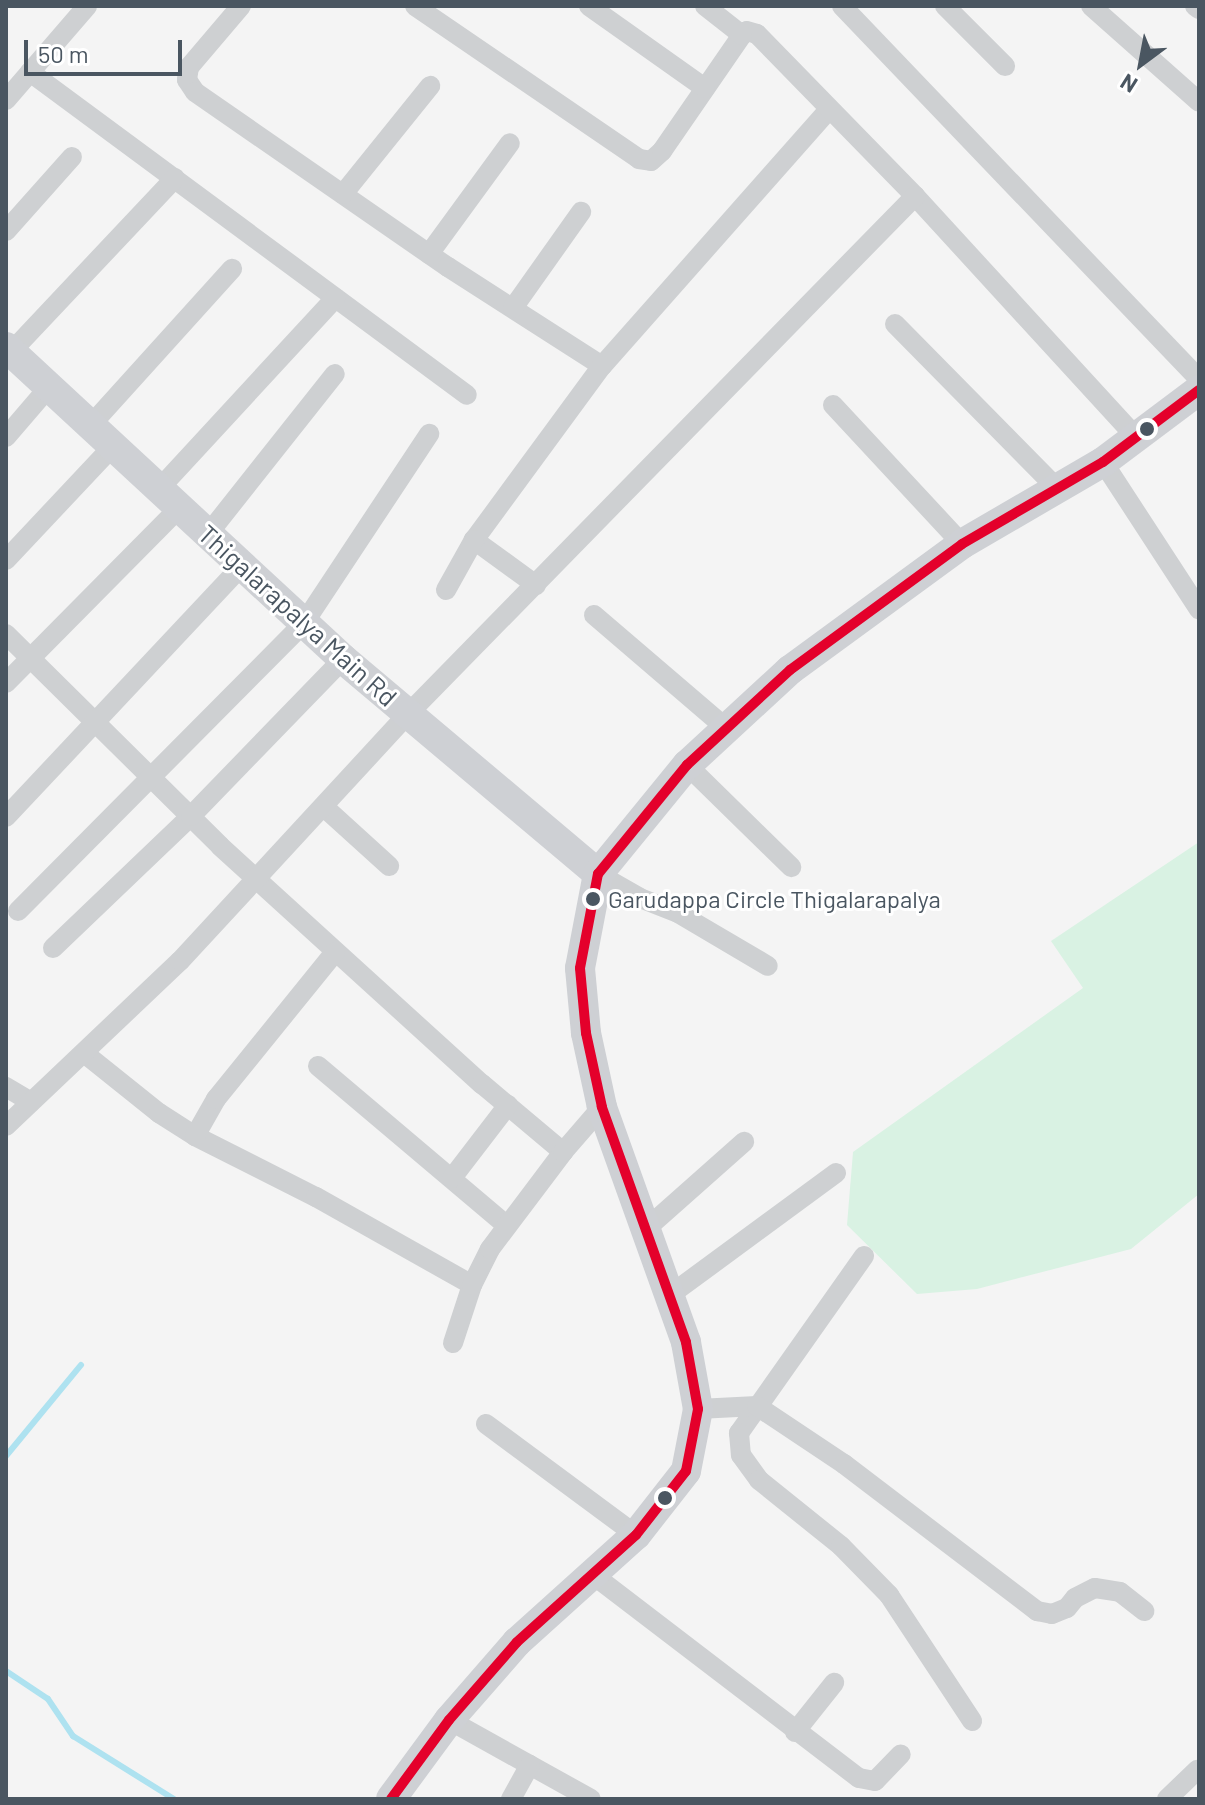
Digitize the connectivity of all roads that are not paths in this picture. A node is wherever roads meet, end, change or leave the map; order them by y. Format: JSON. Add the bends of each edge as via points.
{"nodes":[{"id":1,"x":87,"y":6,"type":"edge"},
{"id":2,"x":241,"y":6,"type":"edge"},
{"id":3,"x":415,"y":6,"type":"edge"},
{"id":4,"x":589,"y":6,"type":"edge"},
{"id":5,"x":705,"y":6,"type":"edge"},
{"id":6,"x":842,"y":6,"type":"edge"},
{"id":7,"x":945,"y":6,"type":"edge"},
{"id":8,"x":1091,"y":6,"type":"edge"},
{"id":9,"x":742,"y":35,"type":"junction"},
{"id":10,"x":1005,"y":66,"type":"dead end"},
{"id":11,"x":30,"y":72,"type":"junction"},
{"id":12,"x":430,"y":86,"type":"dead end"},
{"id":13,"x":705,"y":88,"type":"junction"},
{"id":14,"x":6,"y":100,"type":"edge"},
{"id":15,"x":1199,"y":102,"type":"edge"},
{"id":16,"x":829,"y":109,"type":"junction"},
{"id":17,"x":510,"y":143,"type":"dead end"},
{"id":18,"x":72,"y":157,"type":"dead end"},
{"id":19,"x":175,"y":178,"type":"junction"},
{"id":20,"x":343,"y":194,"type":"junction"},
{"id":21,"x":915,"y":196,"type":"junction"},
{"id":22,"x":581,"y":212,"type":"dead end"},
{"id":23,"x":6,"y":231,"type":"edge"},
{"id":24,"x":429,"y":254,"type":"junction"},
{"id":25,"x":232,"y":269,"type":"dead end"},
{"id":26,"x":335,"y":298,"type":"junction"},
{"id":27,"x":513,"y":308,"type":"junction"},
{"id":28,"x":895,"y":324,"type":"dead end"},
{"id":29,"x":9,"y":349,"type":"edge"},
{"id":30,"x":602,"y":366,"type":"junction"},
{"id":31,"x":335,"y":374,"type":"dead end"},
{"id":32,"x":1199,"y":379,"type":"edge"},
{"id":33,"x":48,"y":388,"type":"junction"},
{"id":34,"x":1199,"y":390,"type":"edge"},
{"id":35,"x":467,"y":395,"type":"dead end"},
{"id":36,"x":833,"y":405,"type":"dead end"},
{"id":37,"x":429,"y":434,"type":"dead end"},
{"id":38,"x":102,"y":436,"type":"junction"},
{"id":39,"x":6,"y":437,"type":"edge"},
{"id":40,"x":1136,"y":437,"type":"junction"},
{"id":41,"x":1103,"y":462,"type":"junction"},
{"id":42,"x":1057,"y":488,"type":"junction"},
{"id":43,"x":170,"y":498,"type":"junction"},
{"id":44,"x":208,"y":534,"type":"junction"},
{"id":45,"x":474,"y":540,"type":"junction"},
{"id":46,"x":962,"y":544,"type":"junction"},
{"id":47,"x":6,"y":560,"type":"edge"},
{"id":48,"x":242,"y":566,"type":"junction"},
{"id":49,"x":536,"y":585,"type":"junction"},
{"id":50,"x":446,"y":590,"type":"dead end"},
{"id":51,"x":1199,"y":609,"type":"edge"},
{"id":52,"x":594,"y":615,"type":"dead end"},
{"id":53,"x":304,"y":623,"type":"junction"},
{"id":54,"x":6,"y":634,"type":"edge"},
{"id":55,"x":29,"y":659,"type":"junction"},
{"id":56,"x":343,"y":659,"type":"junction"},
{"id":57,"x":6,"y":683,"type":"edge"},
{"id":58,"x":408,"y":714,"type":"junction"},
{"id":59,"x":96,"y":723,"type":"junction"},
{"id":60,"x":727,"y":729,"type":"junction"},
{"id":61,"x":687,"y":765,"type":"junction"},
{"id":62,"x":149,"y":778,"type":"junction"},
{"id":63,"x":324,"y":807,"type":"junction"},
{"id":64,"x":191,"y":816,"type":"junction"},
{"id":65,"x":6,"y":817,"type":"edge"},
{"id":66,"x":389,"y":866,"type":"dead end"},
{"id":67,"x":791,"y":867,"type":"dead end"},
{"id":68,"x":598,"y":874,"type":"junction"},
{"id":69,"x":258,"y":880,"type":"junction"},
{"id":70,"x":18,"y":911,"type":"dead end"},
{"id":71,"x":53,"y":948,"type":"dead end"},
{"id":72,"x":335,"y":952,"type":"junction"},
{"id":73,"x":768,"y":966,"type":"dead end"},
{"id":74,"x":84,"y":1053,"type":"junction"},
{"id":75,"x":318,"y":1066,"type":"dead end"},
{"id":76,"x":6,"y":1087,"type":"edge"},
{"id":77,"x":31,"y":1102,"type":"junction"},
{"id":78,"x":508,"y":1105,"type":"junction"},
{"id":79,"x":602,"y":1107,"type":"junction"},
{"id":80,"x":6,"y":1126,"type":"edge"},
{"id":81,"x":195,"y":1136,"type":"junction"},
{"id":82,"x":744,"y":1142,"type":"dead end"},
{"id":83,"x":563,"y":1152,"type":"junction"},
{"id":84,"x":836,"y":1173,"type":"dead end"},
{"id":85,"x":452,"y":1178,"type":"junction"},
{"id":86,"x":506,"y":1225,"type":"junction"},
{"id":87,"x":647,"y":1228,"type":"junction"},
{"id":88,"x":864,"y":1256,"type":"dead end"},
{"id":89,"x":472,"y":1285,"type":"junction"},
{"id":90,"x":670,"y":1295,"type":"junction"},
{"id":91,"x":453,"y":1343,"type":"dead end"},
{"id":92,"x":757,"y":1406,"type":"junction"},
{"id":93,"x":698,"y":1409,"type":"junction"},
{"id":94,"x":486,"y":1424,"type":"dead end"},
{"id":95,"x":636,"y":1535,"type":"junction"},
{"id":96,"x":592,"y":1574,"type":"junction"},
{"id":97,"x":1144,"y":1611,"type":"dead end"},
{"id":98,"x":834,"y":1683,"type":"dead end"},
{"id":99,"x":449,"y":1720,"type":"junction"},
{"id":100,"x":972,"y":1721,"type":"dead end"},
{"id":101,"x":795,"y":1732,"type":"junction"},
{"id":102,"x":901,"y":1754,"type":"dead end"},
{"id":103,"x":530,"y":1765,"type":"junction"},
{"id":104,"x":1197,"y":1770,"type":"edge"},
{"id":105,"x":391,"y":1799,"type":"edge"},
{"id":106,"x":511,"y":1799,"type":"edge"},
{"id":107,"x":591,"y":1799,"type":"edge"},
{"id":108,"x":1167,"y":1799,"type":"edge"}],
"edges":[{"from":1,"to":11,"type":"street"},
{"from":2,"to":20,"type":"street","via":[[189,67],[187,80],[211,103]]},
{"from":3,"to":13,"type":"street","via":[[639,159],[651,161],[662,151]]},
{"from":4,"to":13,"type":"street"},
{"from":5,"to":9,"type":"street"},
{"from":6,"to":32,"type":"street"},
{"from":7,"to":10,"type":"street"},
{"from":8,"to":15,"type":"street"},
{"from":9,"to":13,"type":"street"},
{"from":9,"to":16,"type":"street","via":[[757,34]]},
{"from":11,"to":14,"type":"street"},
{"from":11,"to":19,"type":"street"},
{"from":12,"to":20,"type":"street"},
{"from":16,"to":21,"type":"street"},
{"from":16,"to":30,"type":"street"},
{"from":17,"to":24,"type":"street"},
{"from":18,"to":23,"type":"street"},
{"from":19,"to":26,"type":"street"},
{"from":19,"to":29,"type":"street"},
{"from":20,"to":24,"type":"street"},
{"from":21,"to":40,"type":"street"},
{"from":21,"to":49,"type":"street"},
{"from":22,"to":27,"type":"street"},
{"from":24,"to":27,"type":"street"},
{"from":25,"to":38,"type":"street"},
{"from":26,"to":35,"type":"street"},
{"from":26,"to":43,"type":"street"},
{"from":27,"to":30,"type":"street"},
{"from":28,"to":42,"type":"street"},
{"from":29,"to":33,"type":"main road","name":"Thigalarapalya Main Rd"},
{"from":30,"to":45,"type":"street"},
{"from":31,"to":44,"type":"street"},
{"from":33,"to":38,"type":"main road","name":"Thigalarapalya Main Rd"},
{"from":33,"to":39,"type":"street"},
{"from":34,"to":40,"type":"main road"},
{"from":36,"to":46,"type":"street"},
{"from":37,"to":53,"type":"street"},
{"from":38,"to":43,"type":"main road","name":"Thigalarapalya Main Rd"},
{"from":38,"to":47,"type":"street"},
{"from":40,"to":41,"type":"main road"},
{"from":41,"to":42,"type":"main road"},
{"from":41,"to":51,"type":"street"},
{"from":42,"to":46,"type":"main road"},
{"from":43,"to":44,"type":"main road","name":"Thigalarapalya Main Rd"},
{"from":43,"to":55,"type":"street"},
{"from":44,"to":48,"type":"main road","name":"Thigalarapalya Main Rd"},
{"from":45,"to":49,"type":"street"},
{"from":45,"to":50,"type":"street"},
{"from":46,"to":60,"type":"main road","via":[[790,670]]},
{"from":48,"to":53,"type":"main road","name":"Thigalarapalya Main Rd"},
{"from":48,"to":59,"type":"street"},
{"from":49,"to":58,"type":"street"},
{"from":52,"to":60,"type":"street"},
{"from":53,"to":56,"type":"main road","name":"Thigalarapalya Main Rd"},
{"from":53,"to":62,"type":"street"},
{"from":54,"to":55,"type":"street"},
{"from":55,"to":57,"type":"street"},
{"from":55,"to":59,"type":"street"},
{"from":56,"to":58,"type":"main road","name":"Thigalarapalya Main Rd"},
{"from":56,"to":64,"type":"street"},
{"from":58,"to":63,"type":"street"},
{"from":58,"to":68,"type":"main road","name":"Thigalarapalya Main Rd"},
{"from":59,"to":62,"type":"street"},
{"from":59,"to":65,"type":"street"},
{"from":60,"to":61,"type":"main road"},
{"from":61,"to":67,"type":"street"},
{"from":61,"to":68,"type":"main road"},
{"from":62,"to":64,"type":"street"},
{"from":62,"to":70,"type":"street"},
{"from":63,"to":66,"type":"street"},
{"from":63,"to":69,"type":"street"},
{"from":64,"to":69,"type":"street"},
{"from":64,"to":71,"type":"street"},
{"from":68,"to":73,"type":"street"},
{"from":68,"to":79,"type":"main road","via":[[580,968],[586,1033]]},
{"from":69,"to":72,"type":"street"},
{"from":69,"to":74,"type":"street"},
{"from":72,"to":78,"type":"street"},
{"from":72,"to":81,"type":"street","via":[[216,1099]]},
{"from":74,"to":77,"type":"street"},
{"from":74,"to":81,"type":"street"},
{"from":75,"to":85,"type":"street"},
{"from":76,"to":77,"type":"street"},
{"from":77,"to":80,"type":"street"},
{"from":78,"to":83,"type":"street"},
{"from":78,"to":85,"type":"street"},
{"from":79,"to":83,"type":"street"},
{"from":79,"to":87,"type":"main road"},
{"from":81,"to":89,"type":"street"},
{"from":82,"to":87,"type":"street"},
{"from":83,"to":86,"type":"street"},
{"from":84,"to":90,"type":"street"},
{"from":85,"to":86,"type":"street"},
{"from":86,"to":89,"type":"street"},
{"from":87,"to":90,"type":"main road"},
{"from":88,"to":92,"type":"street"},
{"from":89,"to":91,"type":"street"},
{"from":90,"to":93,"type":"main road","via":[[686,1342]]},
{"from":92,"to":93,"type":"street"},
{"from":92,"to":97,"type":"street","via":[[844,1464],[1037,1611],[1052,1614],[1095,1588],[1120,1592]]},
{"from":92,"to":100,"type":"street","via":[[739,1433],[741,1455],[759,1480],[841,1546],[884,1589]]},
{"from":93,"to":95,"type":"main road","via":[[686,1471]]},
{"from":94,"to":95,"type":"street"},
{"from":95,"to":96,"type":"main road"},
{"from":96,"to":99,"type":"main road","via":[[517,1642]]},
{"from":96,"to":101,"type":"street"},
{"from":98,"to":101,"type":"street"},
{"from":99,"to":103,"type":"street"},
{"from":99,"to":105,"type":"main road"},
{"from":101,"to":102,"type":"street","via":[[868,1782]]},
{"from":103,"to":106,"type":"street"},
{"from":103,"to":107,"type":"street"},
{"from":104,"to":108,"type":"street"}]}
